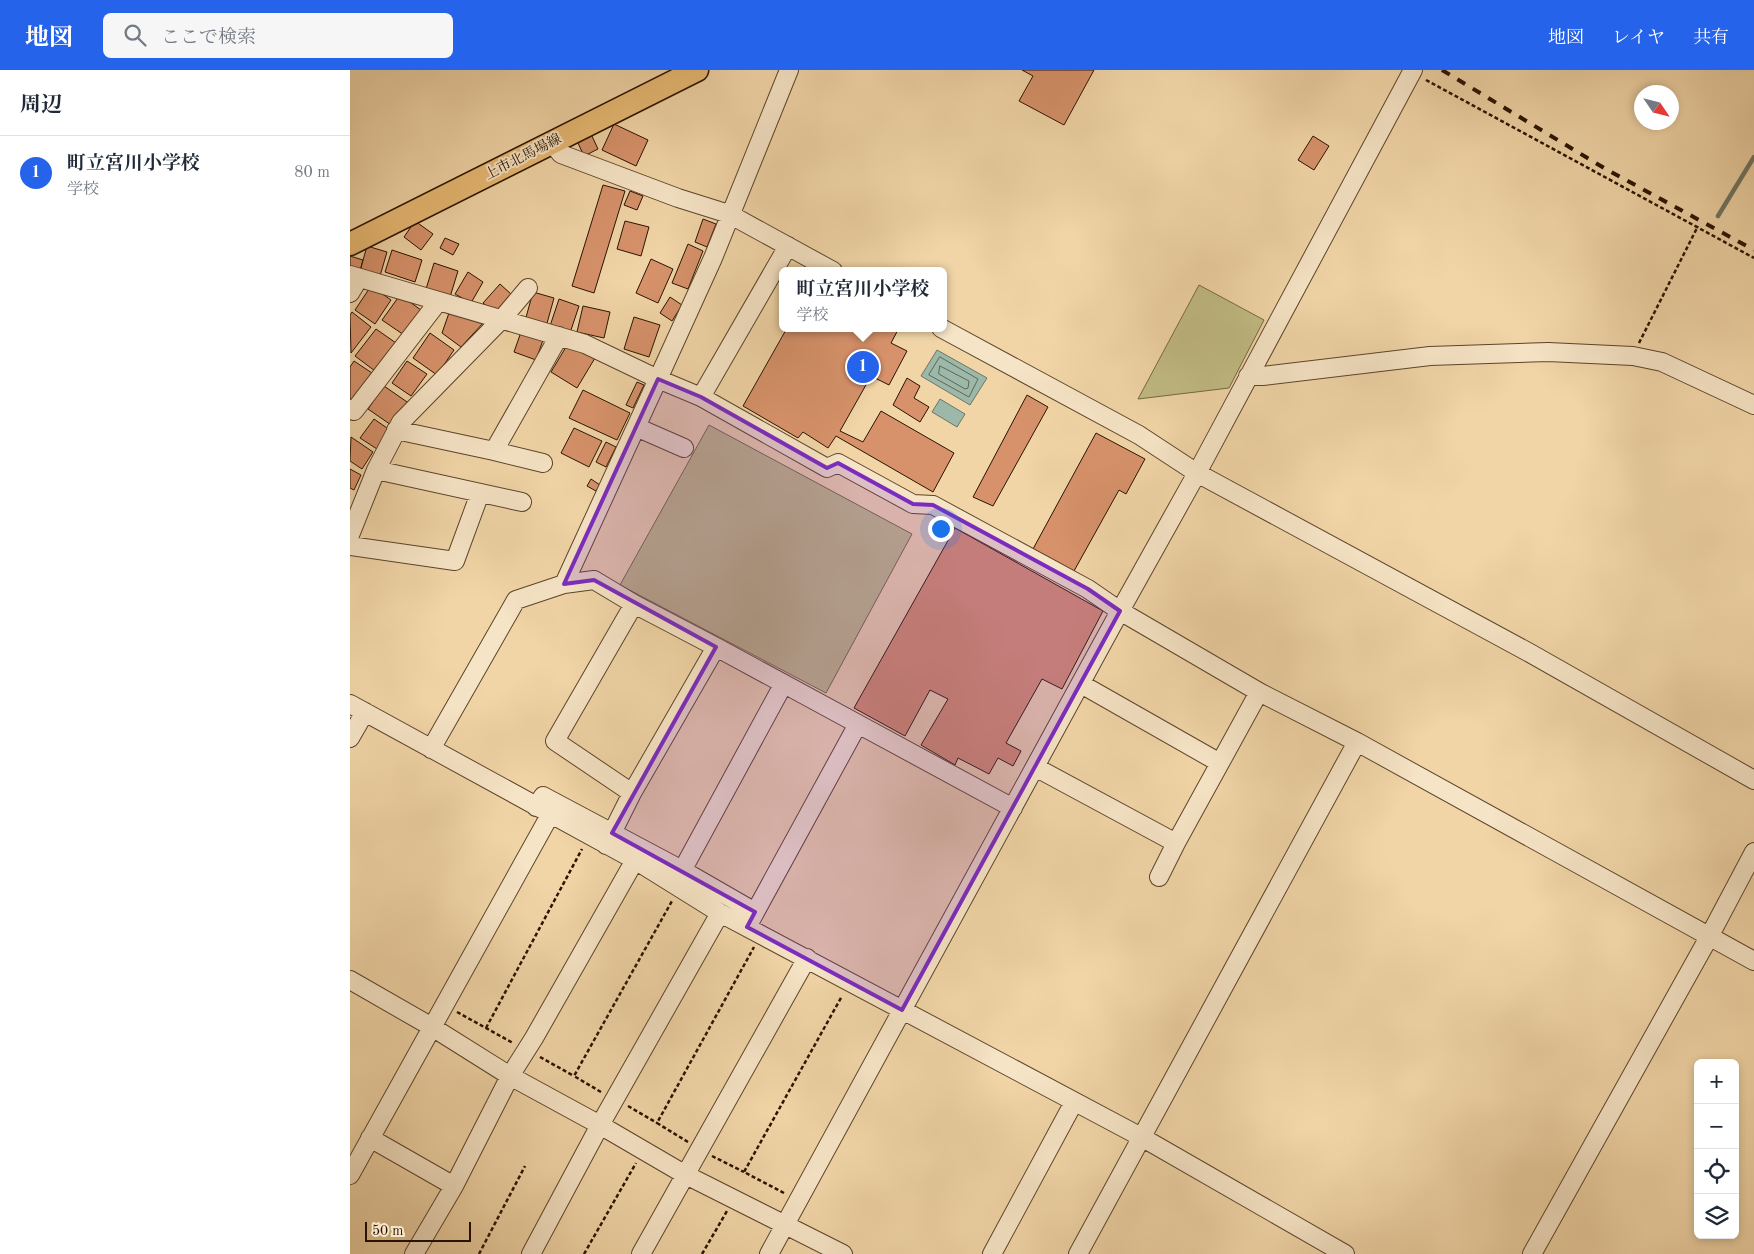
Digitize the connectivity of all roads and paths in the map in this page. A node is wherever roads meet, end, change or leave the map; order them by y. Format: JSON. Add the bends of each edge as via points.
{"nodes":[{"id":1,"x":697,"y":70,"type":"edge"},
{"id":2,"x":789,"y":70,"type":"edge"},
{"id":3,"x":1411,"y":71,"type":"edge"},
{"id":4,"x":552,"y":143,"type":"junction"},
{"id":5,"x":729,"y":214,"type":"junction"},
{"id":6,"x":1698,"y":226,"type":"junction"},
{"id":7,"x":350,"y":244,"type":"edge"},
{"id":8,"x":788,"y":246,"type":"junction"},
{"id":9,"x":1754,"y":258,"type":"edge"},
{"id":10,"x":826,"y":267,"type":"edge"},
{"id":11,"x":353,"y":282,"type":"edge"},
{"id":12,"x":528,"y":288,"type":"dead end"},
{"id":13,"x":438,"y":302,"type":"junction"},
{"id":14,"x":501,"y":320,"type":"junction"},
{"id":15,"x":947,"y":331,"type":"edge"},
{"id":16,"x":559,"y":336,"type":"junction"},
{"id":17,"x":1633,"y":356,"type":"junction"},
{"id":18,"x":1248,"y":376,"type":"junction"},
{"id":19,"x":658,"y":379,"type":"junction"},
{"id":20,"x":701,"y":397,"type":"junction"},
{"id":21,"x":1754,"y":405,"type":"edge"},
{"id":22,"x":350,"y":409,"type":"edge"},
{"id":23,"x":636,"y":427,"type":"junction"},
{"id":24,"x":396,"y":430,"type":"junction"},
{"id":25,"x":684,"y":448,"type":"dead end"},
{"id":26,"x":494,"y":451,"type":"junction"},
{"id":27,"x":543,"y":463,"type":"dead end"},
{"id":28,"x":376,"y":470,"type":"junction"},
{"id":29,"x":1198,"y":473,"type":"junction"},
{"id":30,"x":480,"y":493,"type":"junction"},
{"id":31,"x":356,"y":499,"type":"edge"},
{"id":32,"x":522,"y":502,"type":"dead end"},
{"id":33,"x":350,"y":535,"type":"edge"},
{"id":34,"x":350,"y":546,"type":"edge"},
{"id":35,"x":564,"y":584,"type":"junction"},
{"id":36,"x":634,"y":604,"type":"junction"},
{"id":37,"x":1120,"y":611,"type":"junction"},
{"id":38,"x":716,"y":647,"type":"junction"},
{"id":39,"x":1081,"y":684,"type":"junction"},
{"id":40,"x":783,"y":685,"type":"junction"},
{"id":41,"x":1259,"y":692,"type":"junction"},
{"id":42,"x":357,"y":708,"type":"edge"},
{"id":43,"x":858,"y":724,"type":"junction"},
{"id":44,"x":350,"y":738,"type":"edge"},
{"id":45,"x":1357,"y":742,"type":"junction"},
{"id":46,"x":431,"y":749,"type":"junction"},
{"id":47,"x":1220,"y":763,"type":"junction"},
{"id":48,"x":1035,"y":767,"type":"junction"},
{"id":49,"x":1754,"y":780,"type":"edge"},
{"id":50,"x":632,"y":793,"type":"junction"},
{"id":51,"x":1013,"y":808,"type":"junction"},
{"id":52,"x":543,"y":811,"type":"junction"},
{"id":53,"x":589,"y":836,"type":"junction"},
{"id":54,"x":609,"y":839,"type":"junction"},
{"id":55,"x":1176,"y":843,"type":"junction"},
{"id":56,"x":1754,"y":852,"type":"edge"},
{"id":57,"x":635,"y":860,"type":"junction"},
{"id":58,"x":1159,"y":877,"type":"dead end"},
{"id":59,"x":679,"y":881,"type":"junction"},
{"id":60,"x":720,"y":913,"type":"junction"},
{"id":61,"x":755,"y":925,"type":"junction"},
{"id":62,"x":1710,"y":937,"type":"junction"},
{"id":63,"x":807,"y":958,"type":"junction"},
{"id":64,"x":1754,"y":961,"type":"edge"},
{"id":65,"x":350,"y":980,"type":"edge"},
{"id":66,"x":850,"y":981,"type":"junction"},
{"id":67,"x":444,"y":1006,"type":"junction"},
{"id":68,"x":902,"y":1010,"type":"junction"},
{"id":69,"x":432,"y":1027,"type":"junction"},
{"id":70,"x":486,"y":1028,"type":"junction"},
{"id":71,"x":526,"y":1050,"type":"junction"},
{"id":72,"x":510,"y":1076,"type":"junction"},
{"id":73,"x":574,"y":1076,"type":"junction"},
{"id":74,"x":614,"y":1099,"type":"junction"},
{"id":75,"x":1074,"y":1102,"type":"junction"},
{"id":76,"x":657,"y":1123,"type":"junction"},
{"id":77,"x":600,"y":1125,"type":"junction"},
{"id":78,"x":370,"y":1138,"type":"junction"},
{"id":79,"x":1143,"y":1138,"type":"junction"},
{"id":80,"x":698,"y":1149,"type":"junction"},
{"id":81,"x":643,"y":1150,"type":"junction"},
{"id":82,"x":525,"y":1166,"type":"dead end"},
{"id":83,"x":744,"y":1172,"type":"junction"},
{"id":84,"x":350,"y":1174,"type":"edge"},
{"id":85,"x":684,"y":1174,"type":"junction"},
{"id":86,"x":454,"y":1186,"type":"junction"},
{"id":87,"x":734,"y":1199,"type":"junction"},
{"id":88,"x":799,"y":1200,"type":"junction"},
{"id":89,"x":785,"y":1224,"type":"junction"},
{"id":90,"x":414,"y":1254,"type":"edge"},
{"id":91,"x":479,"y":1254,"type":"edge"},
{"id":92,"x":531,"y":1254,"type":"edge"},
{"id":93,"x":584,"y":1254,"type":"edge"},
{"id":94,"x":641,"y":1254,"type":"edge"},
{"id":95,"x":702,"y":1254,"type":"edge"},
{"id":96,"x":769,"y":1254,"type":"edge"},
{"id":97,"x":842,"y":1254,"type":"edge"},
{"id":98,"x":992,"y":1254,"type":"edge"},
{"id":99,"x":1078,"y":1254,"type":"edge"},
{"id":100,"x":1345,"y":1254,"type":"edge"},
{"id":101,"x":1532,"y":1254,"type":"edge"}],
"edges":[{"from":1,"to":4,"type":"main road","name":"上市北馬場線"},
{"from":2,"to":5,"type":"street"},
{"from":3,"to":6,"type":"path"},
{"from":3,"to":18,"type":"street"},
{"from":4,"to":5,"type":"street","via":[[561,154]]},
{"from":4,"to":7,"type":"main road","name":"上市北馬場線"},
{"from":5,"to":8,"type":"street"},
{"from":5,"to":19,"type":"street","via":[[713,258]]},
{"from":6,"to":9,"type":"path"},
{"from":6,"to":17,"type":"path"},
{"from":8,"to":10,"type":"street"},
{"from":8,"to":20,"type":"street"},
{"from":11,"to":13,"type":"street"},
{"from":12,"to":14,"type":"street"},
{"from":13,"to":14,"type":"street"},
{"from":13,"to":22,"type":"street","via":[[354,411]]},
{"from":14,"to":16,"type":"street"},
{"from":14,"to":24,"type":"street"},
{"from":15,"to":29,"type":"street","via":[[1130,430]]},
{"from":16,"to":19,"type":"street","via":[[585,344]]},
{"from":16,"to":26,"type":"street"},
{"from":17,"to":18,"type":"street","via":[[1548,352],[1430,356]]},
{"from":17,"to":21,"type":"street","via":[[1662,362]]},
{"from":18,"to":29,"type":"street"},
{"from":19,"to":20,"type":"street"},
{"from":19,"to":23,"type":"street"},
{"from":20,"to":37,"type":"street","via":[[826,468],[838,464],[913,504],[933,505],[1088,589]]},
{"from":23,"to":25,"type":"street"},
{"from":23,"to":35,"type":"street"},
{"from":24,"to":26,"type":"street"},
{"from":24,"to":28,"type":"street"},
{"from":26,"to":27,"type":"street"},
{"from":28,"to":30,"type":"street"},
{"from":28,"to":31,"type":"street"},
{"from":29,"to":37,"type":"street"},
{"from":29,"to":49,"type":"street","via":[[1528,652]]},
{"from":30,"to":32,"type":"street"},
{"from":30,"to":34,"type":"street","via":[[455,561]]},
{"from":31,"to":33,"type":"street"},
{"from":35,"to":36,"type":"street","via":[[594,580]]},
{"from":35,"to":46,"type":"street","via":[[516,600]]},
{"from":36,"to":38,"type":"street"},
{"from":36,"to":50,"type":"street","via":[[555,741]]},
{"from":37,"to":39,"type":"street"},
{"from":37,"to":41,"type":"street"},
{"from":38,"to":40,"type":"street"},
{"from":38,"to":50,"type":"street"},
{"from":39,"to":47,"type":"street"},
{"from":39,"to":48,"type":"street"},
{"from":40,"to":43,"type":"street"},
{"from":40,"to":59,"type":"street"},
{"from":41,"to":45,"type":"street"},
{"from":41,"to":47,"type":"street"},
{"from":42,"to":44,"type":"street"},
{"from":42,"to":46,"type":"street"},
{"from":43,"to":51,"type":"street"},
{"from":43,"to":61,"type":"street"},
{"from":45,"to":62,"type":"street"},
{"from":45,"to":79,"type":"street"},
{"from":46,"to":52,"type":"street"},
{"from":47,"to":55,"type":"street"},
{"from":48,"to":51,"type":"street"},
{"from":48,"to":55,"type":"street"},
{"from":50,"to":54,"type":"street"},
{"from":51,"to":68,"type":"street"},
{"from":52,"to":53,"type":"street"},
{"from":52,"to":54,"type":"street","via":[[542,796]]},
{"from":52,"to":67,"type":"street"},
{"from":53,"to":54,"type":"street"},
{"from":53,"to":70,"type":"path"},
{"from":54,"to":57,"type":"street"},
{"from":54,"to":59,"type":"street"},
{"from":55,"to":58,"type":"street"},
{"from":56,"to":62,"type":"street"},
{"from":57,"to":59,"type":"street"},
{"from":57,"to":71,"type":"street"},
{"from":59,"to":60,"type":"street"},
{"from":59,"to":61,"type":"street"},
{"from":59,"to":73,"type":"path"},
{"from":60,"to":61,"type":"street"},
{"from":60,"to":74,"type":"street"},
{"from":61,"to":63,"type":"street"},
{"from":61,"to":76,"type":"path"},
{"from":62,"to":64,"type":"street"},
{"from":62,"to":101,"type":"street"},
{"from":63,"to":66,"type":"street"},
{"from":63,"to":80,"type":"street"},
{"from":65,"to":69,"type":"street"},
{"from":66,"to":68,"type":"street"},
{"from":66,"to":83,"type":"path"},
{"from":67,"to":69,"type":"street"},
{"from":67,"to":70,"type":"path"},
{"from":68,"to":75,"type":"street"},
{"from":68,"to":88,"type":"street"},
{"from":69,"to":72,"type":"street"},
{"from":69,"to":78,"type":"street"},
{"from":70,"to":71,"type":"path"},
{"from":71,"to":72,"type":"street"},
{"from":71,"to":73,"type":"path"},
{"from":72,"to":77,"type":"street"},
{"from":72,"to":86,"type":"street"},
{"from":73,"to":74,"type":"path"},
{"from":74,"to":76,"type":"path"},
{"from":74,"to":77,"type":"street"},
{"from":75,"to":79,"type":"street"},
{"from":75,"to":98,"type":"street"},
{"from":76,"to":80,"type":"path"},
{"from":77,"to":81,"type":"street"},
{"from":77,"to":92,"type":"street"},
{"from":78,"to":84,"type":"street"},
{"from":78,"to":86,"type":"street"},
{"from":79,"to":99,"type":"street"},
{"from":79,"to":100,"type":"street"},
{"from":80,"to":83,"type":"path"},
{"from":80,"to":85,"type":"street"},
{"from":81,"to":85,"type":"street"},
{"from":81,"to":93,"type":"path"},
{"from":82,"to":91,"type":"path"},
{"from":83,"to":88,"type":"path"},
{"from":85,"to":87,"type":"street"},
{"from":85,"to":94,"type":"street"},
{"from":86,"to":90,"type":"street"},
{"from":87,"to":89,"type":"street"},
{"from":87,"to":95,"type":"path"},
{"from":88,"to":89,"type":"street"},
{"from":89,"to":96,"type":"street"},
{"from":89,"to":97,"type":"street"}]}
